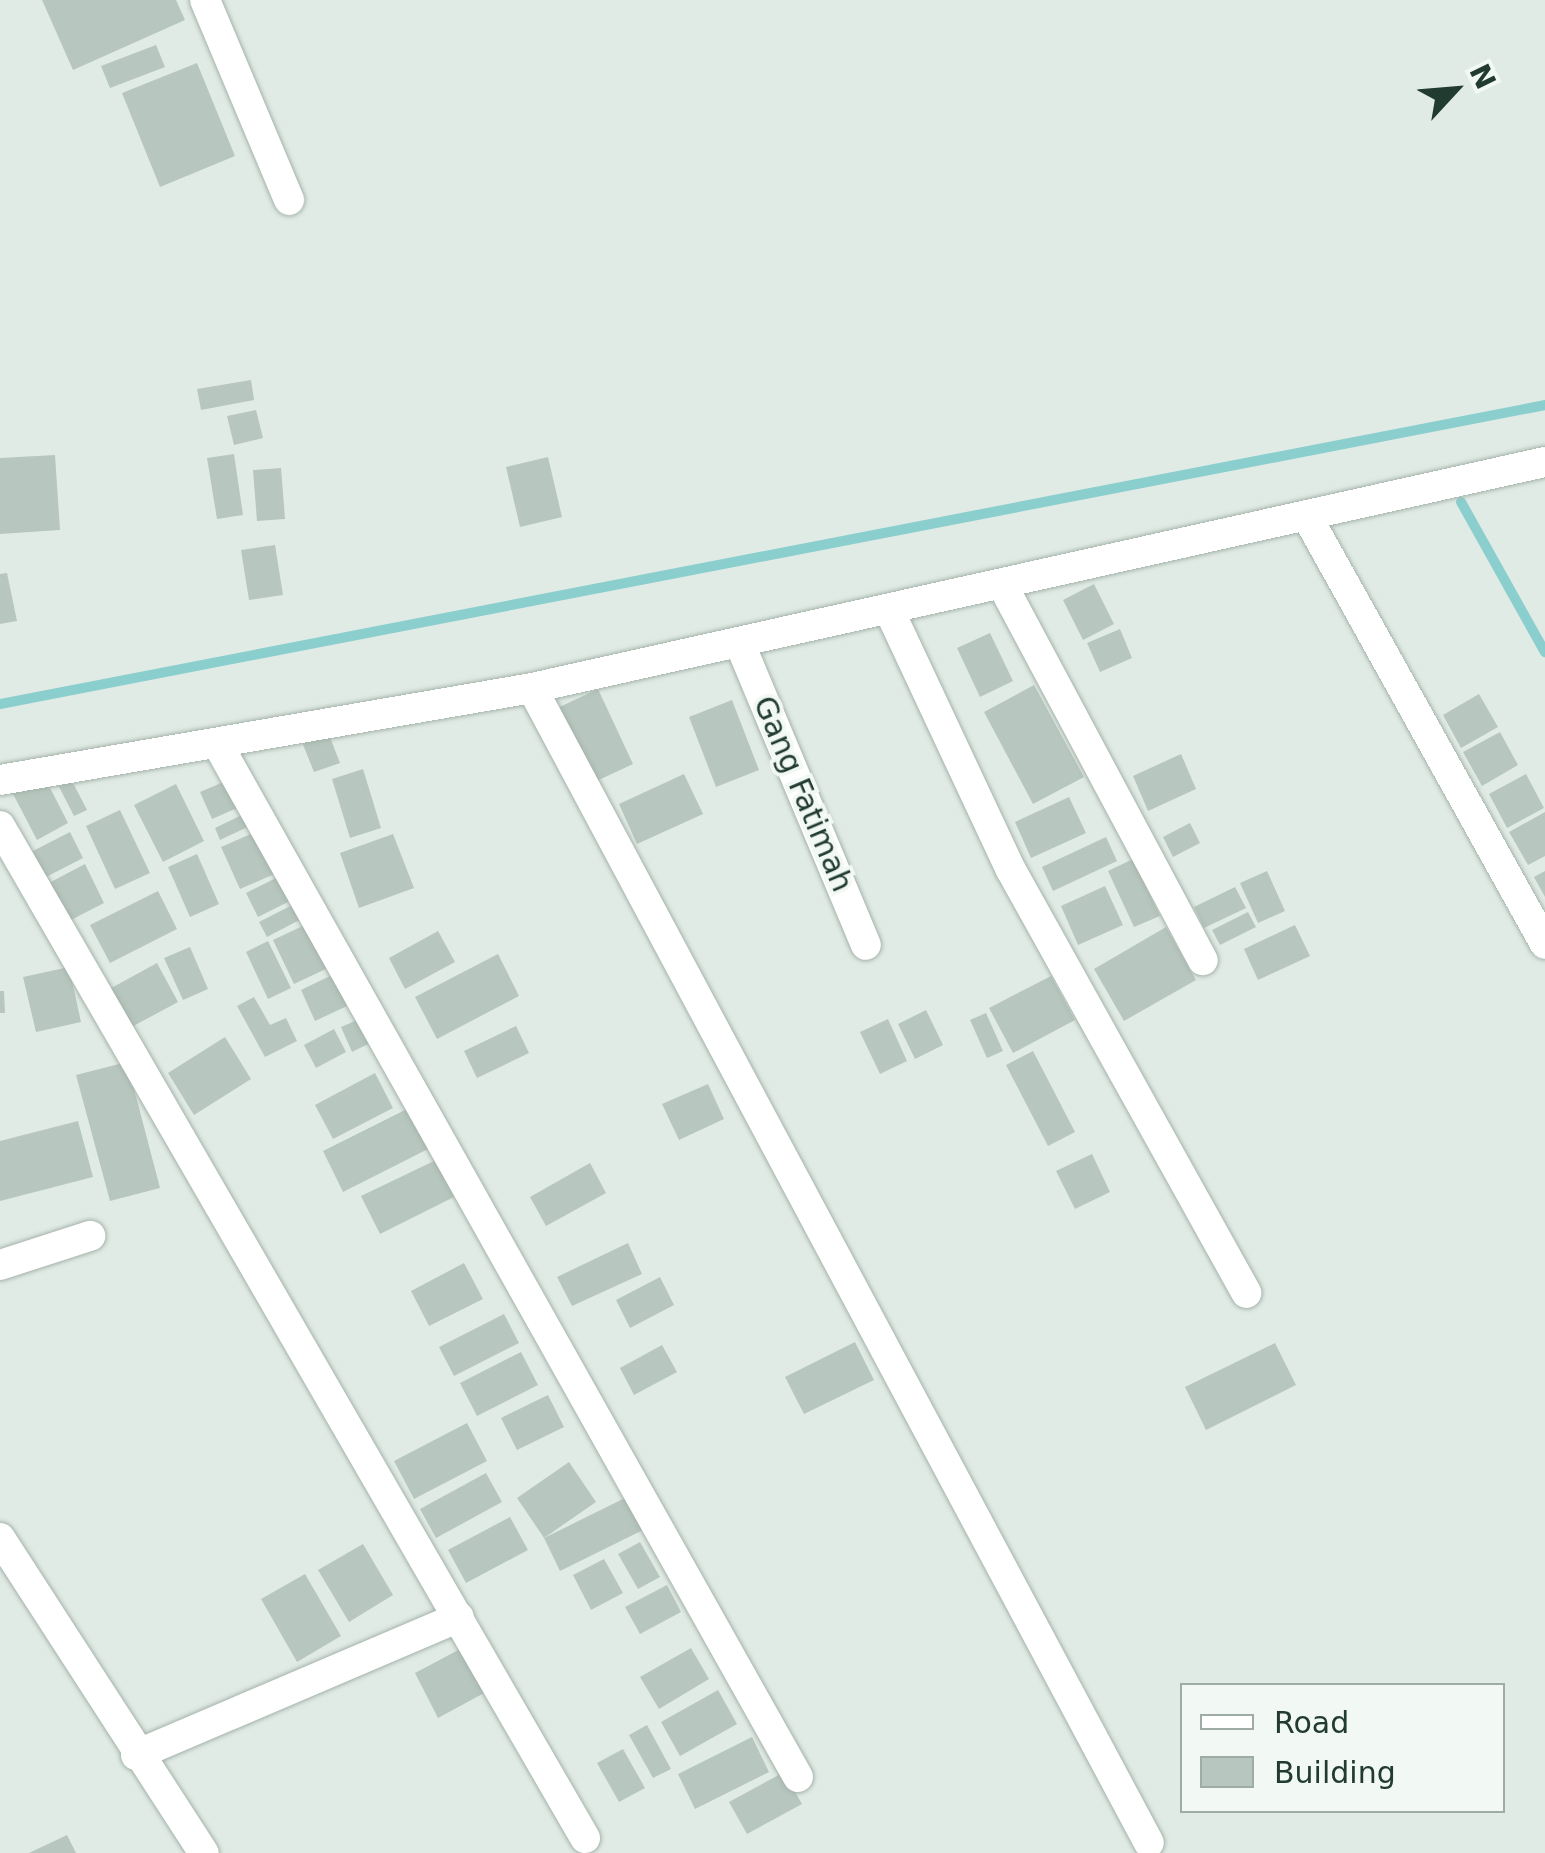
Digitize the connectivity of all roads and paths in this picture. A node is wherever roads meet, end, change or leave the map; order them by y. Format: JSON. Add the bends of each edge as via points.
{"nodes":[{"id":1,"x":205,"y":0,"type":"edge"},
{"id":2,"x":289,"y":200,"type":"dead end"},
{"id":3,"x":1545,"y":462,"type":"edge"},
{"id":4,"x":1309,"y":520,"type":"junction"},
{"id":5,"x":1004,"y":588,"type":"junction"},
{"id":6,"x":890,"y":612,"type":"junction"},
{"id":7,"x":740,"y":644,"type":"junction"},
{"id":8,"x":532,"y":688,"type":"junction"},
{"id":9,"x":217,"y":742,"type":"junction"},
{"id":10,"x":0,"y":780,"type":"edge"},
{"id":11,"x":0,"y":826,"type":"edge"},
{"id":12,"x":1545,"y":944,"type":"edge"},
{"id":13,"x":866,"y":945,"type":"dead end"},
{"id":14,"x":1203,"y":960,"type":"dead end"},
{"id":15,"x":90,"y":1236,"type":"dead end"},
{"id":16,"x":0,"y":1265,"type":"edge"},
{"id":17,"x":1246,"y":1294,"type":"dead end"},
{"id":18,"x":0,"y":1538,"type":"edge"},
{"id":19,"x":458,"y":1617,"type":"junction"},
{"id":20,"x":136,"y":1755,"type":"junction"},
{"id":21,"x":798,"y":1776,"type":"dead end"},
{"id":22,"x":585,"y":1838,"type":"dead end"},
{"id":23,"x":1149,"y":1843,"type":"dead end"},
{"id":24,"x":204,"y":1853,"type":"edge"}],
"edges":[{"from":1,"to":2,"type":"street"},
{"from":3,"to":4,"type":"street"},
{"from":4,"to":5,"type":"street"},
{"from":4,"to":12,"type":"street"},
{"from":5,"to":6,"type":"street"},
{"from":5,"to":14,"type":"street"},
{"from":6,"to":7,"type":"street"},
{"from":6,"to":17,"type":"street","via":[[1011,870]]},
{"from":7,"to":8,"type":"street"},
{"from":7,"to":13,"type":"street","name":"Gang Fatimah"},
{"from":8,"to":9,"type":"street"},
{"from":8,"to":23,"type":"street"},
{"from":9,"to":10,"type":"street"},
{"from":9,"to":21,"type":"street"},
{"from":11,"to":19,"type":"street"},
{"from":15,"to":16,"type":"street"},
{"from":18,"to":20,"type":"street"},
{"from":19,"to":20,"type":"street"},
{"from":19,"to":22,"type":"street"},
{"from":20,"to":24,"type":"street"}]}
